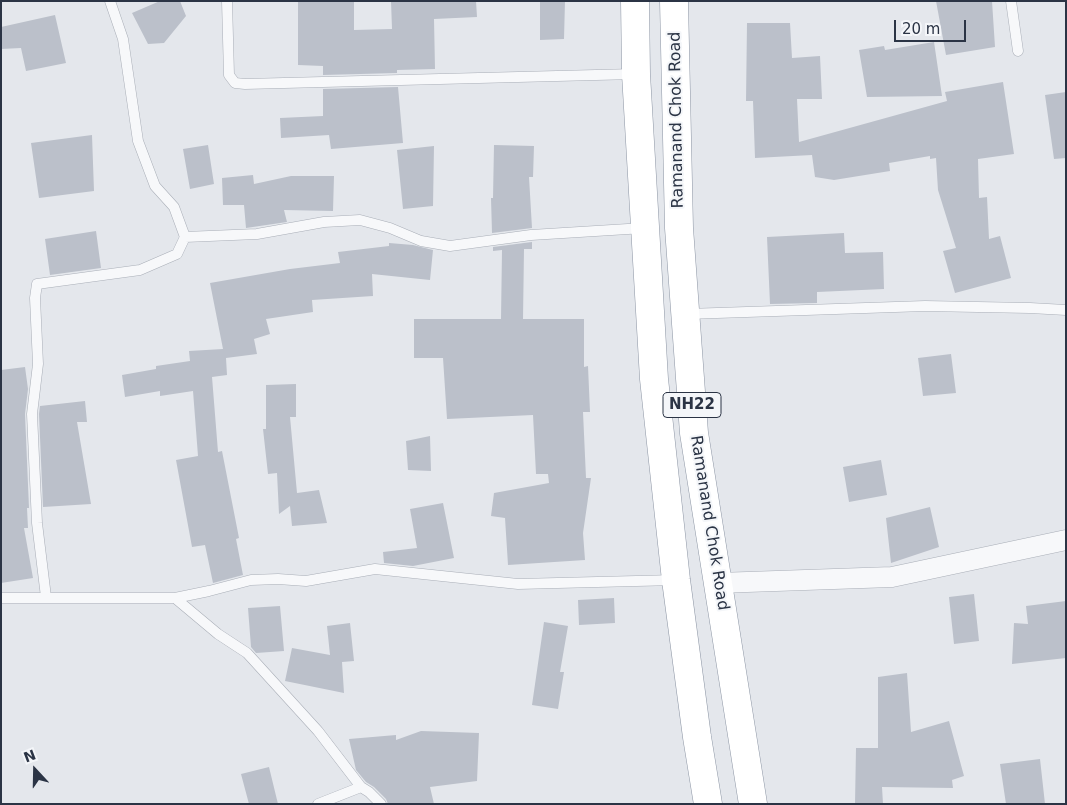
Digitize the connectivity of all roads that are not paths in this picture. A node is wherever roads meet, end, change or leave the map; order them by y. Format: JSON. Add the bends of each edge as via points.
{"nodes":[{"id":1,"x":110,"y":1,"type":"edge"},
{"id":2,"x":228,"y":1,"type":"edge"},
{"id":3,"x":635,"y":1,"type":"edge"},
{"id":4,"x":674,"y":1,"type":"edge"},
{"id":5,"x":1011,"y":1,"type":"edge"},
{"id":6,"x":1018,"y":51,"type":"dead end"},
{"id":7,"x":636,"y":74,"type":"junction"},
{"id":8,"x":645,"y":228,"type":"junction"},
{"id":9,"x":185,"y":237,"type":"junction"},
{"id":10,"x":1066,"y":310,"type":"edge"},
{"id":11,"x":686,"y":314,"type":"junction"},
{"id":12,"x":1066,"y":540,"type":"edge"},
{"id":13,"x":676,"y":580,"type":"junction"},
{"id":14,"x":718,"y":583,"type":"junction"},
{"id":15,"x":46,"y":597,"type":"junction"},
{"id":16,"x":1,"y":598,"type":"edge"},
{"id":17,"x":175,"y":598,"type":"junction"},
{"id":18,"x":361,"y":787,"type":"junction"},
{"id":19,"x":318,"y":804,"type":"edge"},
{"id":20,"x":381,"y":804,"type":"edge"},
{"id":21,"x":708,"y":804,"type":"edge"},
{"id":22,"x":753,"y":804,"type":"edge"}],
"edges":[{"from":1,"to":9,"type":"lane","via":[[123,39],[138,141],[154,186],[174,207]]},
{"from":2,"to":7,"type":"lane","via":[[229,75],[235,83]]},
{"from":3,"to":7,"type":"highway","number":"NH22"},
{"from":4,"to":11,"type":"highway","name":"Ramanand Chok Road","number":"NH22","via":[[679,228]]},
{"from":5,"to":6,"type":"lane"},
{"from":7,"to":8,"type":"highway","number":"NH22"},
{"from":8,"to":9,"type":"lane","via":[[531,235],[450,246],[421,241],[360,220],[324,222],[257,234]]},
{"from":8,"to":13,"type":"highway","number":"NH22","via":[[654,379]]},
{"from":9,"to":15,"type":"lane","via":[[177,254],[140,270],[37,284],[38,364],[32,414],[37,522]]},
{"from":10,"to":11,"type":"lane","via":[[925,306]]},
{"from":11,"to":14,"type":"highway","name":"Ramanand Chok Road","number":"NH22","via":[[694,433]]},
{"from":12,"to":14,"type":"street","via":[[892,577]]},
{"from":13,"to":17,"type":"lane","via":[[518,584],[375,569],[306,581],[251,580]]},
{"from":13,"to":21,"type":"highway","number":"NH22"},
{"from":14,"to":22,"type":"highway","name":"Ramanand Chok Road","number":"NH22"},
{"from":15,"to":16,"type":"lane"},
{"from":15,"to":17,"type":"lane"},
{"from":17,"to":18,"type":"lane","via":[[247,654],[318,731]]},
{"from":18,"to":19,"type":"lane"},
{"from":18,"to":20,"type":"lane"}]}
